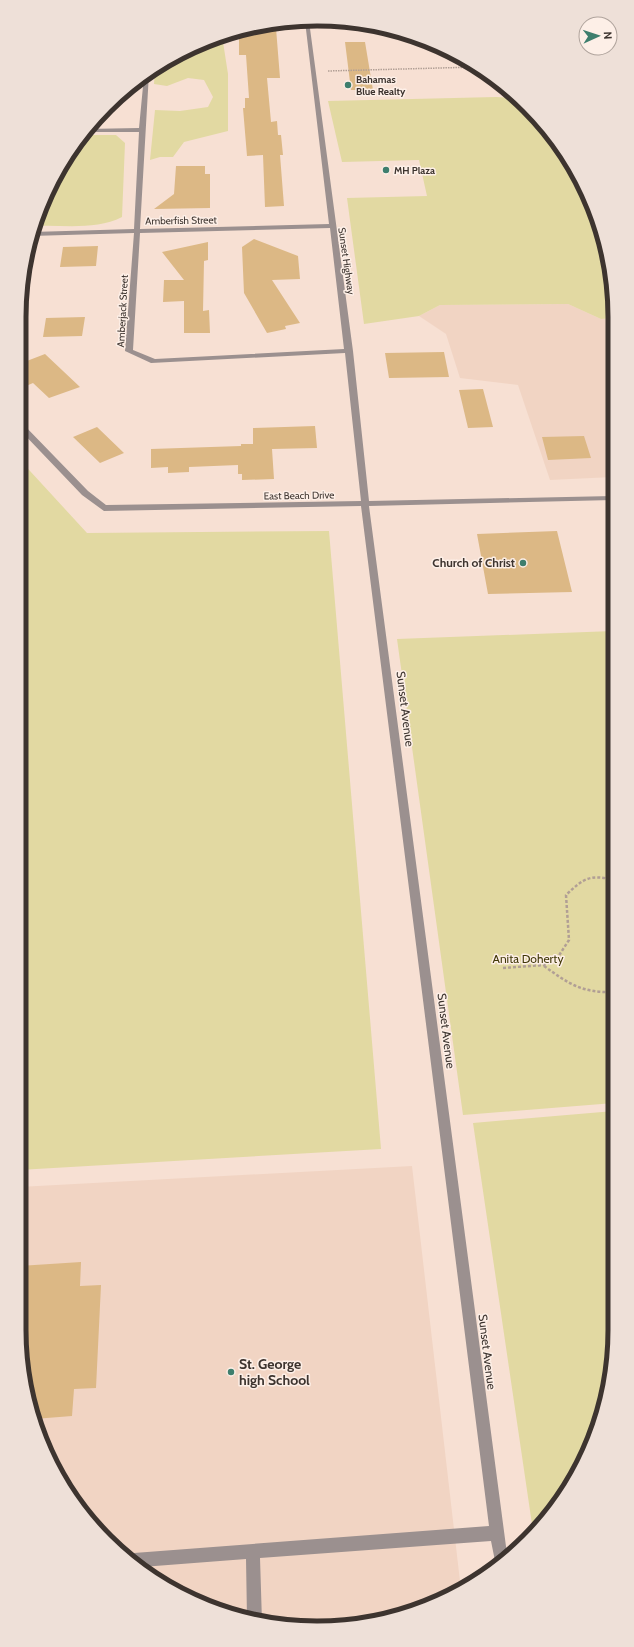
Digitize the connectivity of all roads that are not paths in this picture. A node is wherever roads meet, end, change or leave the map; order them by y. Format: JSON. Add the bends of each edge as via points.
{"nodes":[{"id":1,"x":308,"y":26,"type":"edge"},
{"id":2,"x":146,"y":81,"type":"edge"},
{"id":3,"x":142,"y":130,"type":"junction"},
{"id":4,"x":93,"y":131,"type":"edge"},
{"id":5,"x":332,"y":226,"type":"junction"},
{"id":6,"x":137,"y":231,"type":"junction"},
{"id":7,"x":38,"y":234,"type":"edge"},
{"id":8,"x":349,"y":351,"type":"junction"},
{"id":9,"x":26,"y":432,"type":"edge"},
{"id":10,"x":608,"y":498,"type":"edge"},
{"id":11,"x":365,"y":504,"type":"junction"},
{"id":12,"x":497,"y":1533,"type":"junction"},
{"id":13,"x":253,"y":1551,"type":"junction"},
{"id":14,"x":500,"y":1557,"type":"edge"},
{"id":15,"x":138,"y":1560,"type":"edge"},
{"id":16,"x":255,"y":1614,"type":"edge"}],
"edges":[{"from":1,"to":5,"type":"street","name":"Sunset Highway"},
{"from":2,"to":3,"type":"street","name":"Amberjack Street"},
{"from":3,"to":4,"type":"street"},
{"from":3,"to":6,"type":"street","name":"Amberjack Street"},
{"from":5,"to":6,"type":"street","name":"Amberfish Street"},
{"from":5,"to":8,"type":"street","name":"Sunset Highway"},
{"from":6,"to":7,"type":"street","name":"Amberfish Street"},
{"from":6,"to":8,"type":"street","name":"Amberjack Street","via":[[128,351],[154,361]]},
{"from":8,"to":11,"type":"street","name":"Sunset Highway"},
{"from":9,"to":11,"type":"street","name":"East Beach Drive","via":[[85,493],[104,508]]},
{"from":10,"to":11,"type":"street","name":"East Beach Drive"},
{"from":11,"to":12,"type":"street","name":"Sunset Avenue"},
{"from":12,"to":13,"type":"street"},
{"from":12,"to":14,"type":"street","name":"Sunset Avenue"},
{"from":13,"to":15,"type":"street"},
{"from":13,"to":16,"type":"street"}]}
